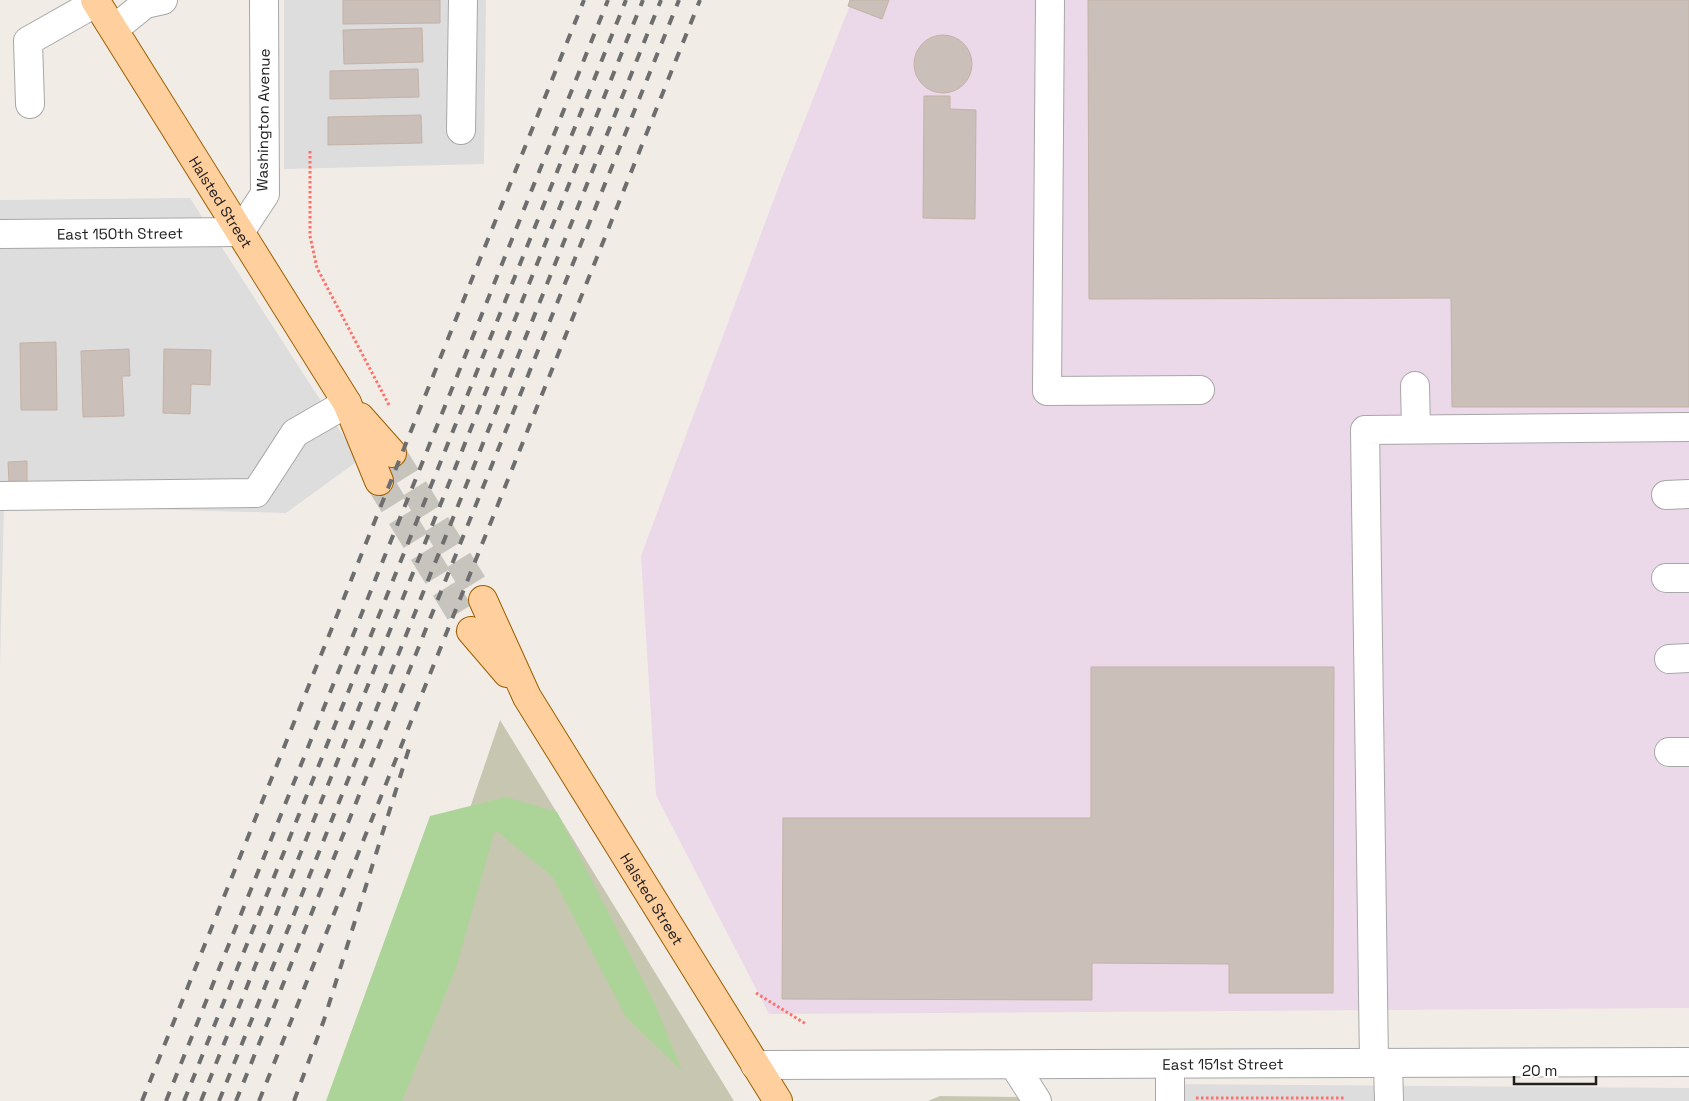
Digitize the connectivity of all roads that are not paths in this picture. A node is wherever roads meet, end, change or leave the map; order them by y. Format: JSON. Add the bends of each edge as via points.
{"nodes":[{"id":1,"x":163,"y":0,"type":"edge"},
{"id":2,"x":264,"y":0,"type":"edge"},
{"id":3,"x":463,"y":0,"type":"edge"},
{"id":4,"x":1050,"y":0,"type":"edge"},
{"id":5,"x":96,"y":1,"type":"edge"},
{"id":6,"x":114,"y":29,"type":"junction"},
{"id":7,"x":30,"y":104,"type":"dead end"},
{"id":8,"x":461,"y":130,"type":"dead end"},
{"id":9,"x":240,"y":232,"type":"junction"},
{"id":10,"x":0,"y":234,"type":"edge"},
{"id":11,"x":1415,"y":386,"type":"dead end"},
{"id":12,"x":1200,"y":390,"type":"dead end"},
{"id":13,"x":347,"y":403,"type":"junction"},
{"id":14,"x":1689,"y":427,"type":"edge"},
{"id":15,"x":1416,"y":429,"type":"junction"},
{"id":16,"x":392,"y":453,"type":"tunnel mouth"},
{"id":17,"x":379,"y":482,"type":"tunnel mouth"},
{"id":18,"x":0,"y":496,"type":"edge"},
{"id":19,"x":482,"y":600,"type":"tunnel mouth"},
{"id":20,"x":471,"y":631,"type":"tunnel mouth"},
{"id":21,"x":528,"y":697,"type":"junction"},
{"id":22,"x":1689,"y":1062,"type":"edge"},
{"id":23,"x":1381,"y":1063,"type":"junction"},
{"id":24,"x":755,"y":1065,"type":"junction"},
{"id":25,"x":1014,"y":1065,"type":"junction"},
{"id":26,"x":1170,"y":1065,"type":"junction"},
{"id":27,"x":1170,"y":1099,"type":"edge"},
{"id":28,"x":778,"y":1101,"type":"edge"},
{"id":29,"x":1037,"y":1101,"type":"edge"},
{"id":30,"x":1389,"y":1101,"type":"edge"}],
"edges":[{"from":1,"to":6,"type":"street","via":[[145,4]]},
{"from":2,"to":9,"type":"street","name":"Washington Avenue","via":[[265,194]]},
{"from":3,"to":8,"type":"street"},
{"from":4,"to":12,"type":"street","via":[[1047,391]]},
{"from":5,"to":6,"type":"main road","name":"Halsted Street"},
{"from":5,"to":7,"type":"street","via":[[28,41]]},
{"from":6,"to":9,"type":"main road","name":"Halsted Street"},
{"from":9,"to":10,"type":"street","name":"East 150th Street"},
{"from":9,"to":13,"type":"main road","name":"Halsted Street"},
{"from":11,"to":15,"type":"street"},
{"from":13,"to":16,"type":"main road","name":"Halsted Street"},
{"from":13,"to":17,"type":"main road","name":"Halsted Street"},
{"from":13,"to":18,"type":"street","via":[[295,433],[256,493]]},
{"from":14,"to":15,"type":"street"},
{"from":15,"to":23,"type":"street","via":[[1365,430]]},
{"from":19,"to":21,"type":"main road","name":"Halsted Street"},
{"from":20,"to":21,"type":"main road","name":"Halsted Street"},
{"from":21,"to":24,"type":"main road","name":"Halsted Street"},
{"from":22,"to":23,"type":"street","name":"East 151st Street"},
{"from":23,"to":26,"type":"street","name":"East 151st Street"},
{"from":23,"to":30,"type":"street"},
{"from":24,"to":25,"type":"street","name":"East 151st Street"},
{"from":24,"to":28,"type":"main road","name":"Halsted Street"},
{"from":25,"to":26,"type":"street","name":"East 151st Street"},
{"from":25,"to":29,"type":"street"},
{"from":26,"to":27,"type":"street"}]}
